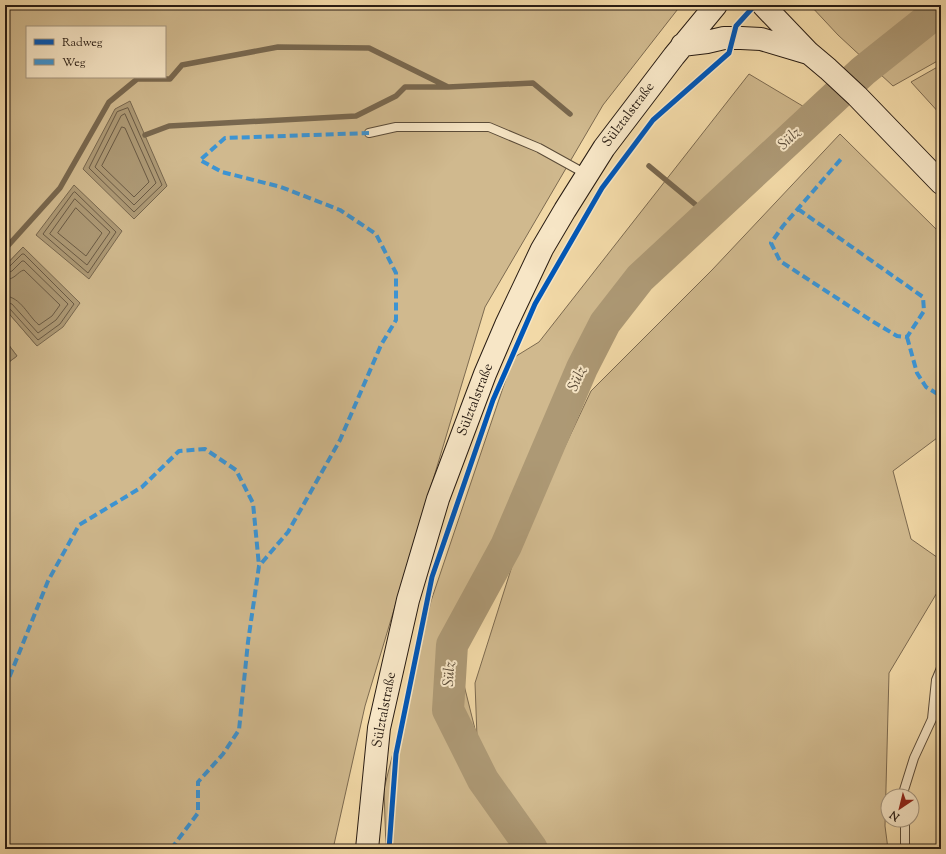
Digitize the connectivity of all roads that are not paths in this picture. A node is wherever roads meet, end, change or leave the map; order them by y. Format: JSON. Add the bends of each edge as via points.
{"nodes":[{"id":1,"x":716,"y":5,"type":"edge"},
{"id":2,"x":763,"y":5,"type":"edge"},
{"id":3,"x":682,"y":45,"type":"junction"},
{"id":4,"x":809,"y":53,"type":"junction"},
{"id":5,"x":369,"y":133,"type":"dead end"},
{"id":6,"x":587,"y":175,"type":"junction"},
{"id":7,"x":941,"y":183,"type":"edge"},
{"id":8,"x":941,"y":668,"type":"edge"},
{"id":9,"x":905,"y":788,"type":"edge"},
{"id":10,"x":904,"y":828,"type":"edge"},
{"id":11,"x":367,"y":849,"type":"edge"},
{"id":12,"x":905,"y":849,"type":"edge"}],
"edges":[{"from":1,"to":3,"type":"main road","name":"Sülztalstraße"},
{"from":2,"to":4,"type":"main road"},
{"from":3,"to":4,"type":"main road","via":[[724,38],[741,38],[761,40]]},
{"from":3,"to":6,"type":"main road","name":"Sülztalstraße","via":[[604,148]]},
{"from":4,"to":7,"type":"main road","via":[[857,96]]},
{"from":5,"to":6,"type":"lane","via":[[396,127],[489,127],[539,148]]},
{"from":6,"to":11,"type":"main road","name":"Sülztalstraße","via":[[542,249],[506,325],[438,499],[408,600],[379,728]]},
{"from":8,"to":9,"type":"lane","via":[[936,680],[932,719],[914,758]]},
{"from":10,"to":12,"type":"lane"}]}
